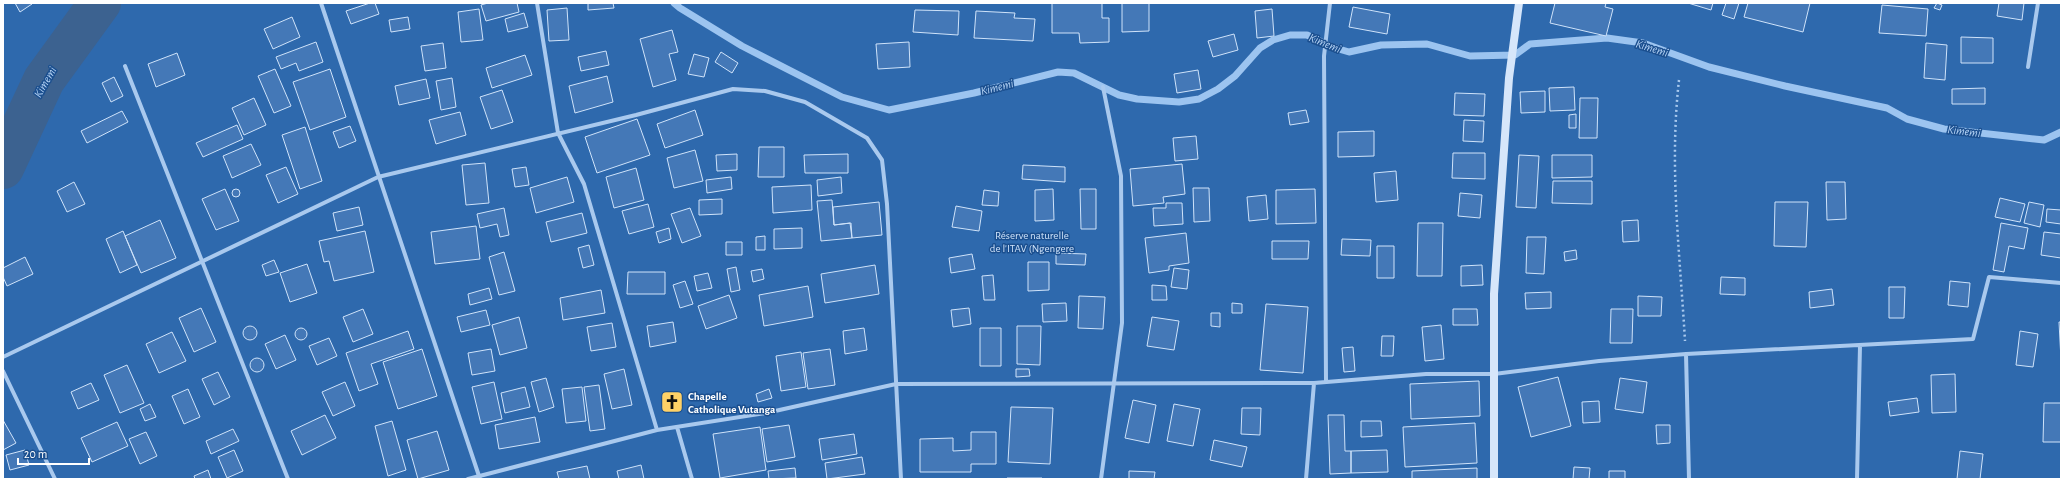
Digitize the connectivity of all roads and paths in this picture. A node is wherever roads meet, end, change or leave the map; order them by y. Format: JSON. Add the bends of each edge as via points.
{"nodes":[{"id":1,"x":321,"y":3,"type":"edge"},
{"id":2,"x":537,"y":3,"type":"edge"},
{"id":3,"x":1330,"y":3,"type":"edge"},
{"id":4,"x":1519,"y":3,"type":"edge"},
{"id":5,"x":2038,"y":3,"type":"edge"},
{"id":6,"x":125,"y":66,"type":"dead end"},
{"id":7,"x":2028,"y":67,"type":"dead end"},
{"id":8,"x":1678,"y":80,"type":"dead end"},
{"id":9,"x":1103,"y":87,"type":"dead end"},
{"id":10,"x":558,"y":133,"type":"junction"},
{"id":11,"x":378,"y":177,"type":"junction"},
{"id":12,"x":201,"y":261,"type":"junction"},
{"id":13,"x":2061,"y":284,"type":"edge"},
{"id":14,"x":1860,"y":346,"type":"junction"},
{"id":15,"x":1686,"y":354,"type":"junction"},
{"id":16,"x":3,"y":357,"type":"edge"},
{"id":17,"x":3,"y":371,"type":"edge"},
{"id":18,"x":1494,"y":374,"type":"junction"},
{"id":19,"x":1326,"y":381,"type":"junction"},
{"id":20,"x":1115,"y":382,"type":"junction"},
{"id":21,"x":1314,"y":383,"type":"junction"},
{"id":22,"x":896,"y":384,"type":"junction"},
{"id":23,"x":677,"y":427,"type":"junction"},
{"id":24,"x":657,"y":430,"type":"junction"},
{"id":25,"x":479,"y":477,"type":"edge"},
{"id":26,"x":55,"y":479,"type":"edge"},
{"id":27,"x":288,"y":479,"type":"edge"},
{"id":28,"x":468,"y":479,"type":"edge"},
{"id":29,"x":692,"y":479,"type":"edge"},
{"id":30,"x":901,"y":479,"type":"edge"},
{"id":31,"x":1101,"y":479,"type":"edge"},
{"id":32,"x":1306,"y":479,"type":"edge"},
{"id":33,"x":1494,"y":479,"type":"edge"},
{"id":34,"x":1689,"y":479,"type":"edge"},
{"id":35,"x":1857,"y":479,"type":"edge"}],
"edges":[{"from":1,"to":11,"type":"street"},
{"from":2,"to":10,"type":"street"},
{"from":3,"to":19,"type":"street","via":[[1324,56]]},
{"from":4,"to":18,"type":"street","via":[[1510,64],[1494,294]]},
{"from":5,"to":7,"type":"street"},
{"from":6,"to":12,"type":"street"},
{"from":8,"to":15,"type":"path","via":[[1675,185]]},
{"from":9,"to":20,"type":"street","via":[[1121,176],[1122,323]]},
{"from":10,"to":11,"type":"street"},
{"from":10,"to":22,"type":"street","via":[[733,89],[765,91],[805,102],[867,138],[882,160],[887,204]]},
{"from":10,"to":24,"type":"street","via":[[584,184]]},
{"from":11,"to":12,"type":"street"},
{"from":11,"to":25,"type":"street"},
{"from":12,"to":16,"type":"street"},
{"from":12,"to":27,"type":"street"},
{"from":13,"to":14,"type":"street","via":[[1989,277],[1972,339]]},
{"from":14,"to":15,"type":"street"},
{"from":14,"to":35,"type":"street"},
{"from":15,"to":18,"type":"street","via":[[1599,361]]},
{"from":15,"to":34,"type":"street"},
{"from":17,"to":26,"type":"street"},
{"from":18,"to":19,"type":"street","via":[[1426,374]]},
{"from":18,"to":33,"type":"street"},
{"from":19,"to":21,"type":"street"},
{"from":20,"to":21,"type":"street"},
{"from":20,"to":22,"type":"street"},
{"from":20,"to":31,"type":"street"},
{"from":21,"to":32,"type":"street"},
{"from":22,"to":23,"type":"street","via":[[766,413]]},
{"from":22,"to":30,"type":"street"},
{"from":23,"to":24,"type":"street"},
{"from":23,"to":29,"type":"street"},
{"from":24,"to":25,"type":"street"},
{"from":25,"to":28,"type":"street"}]}
